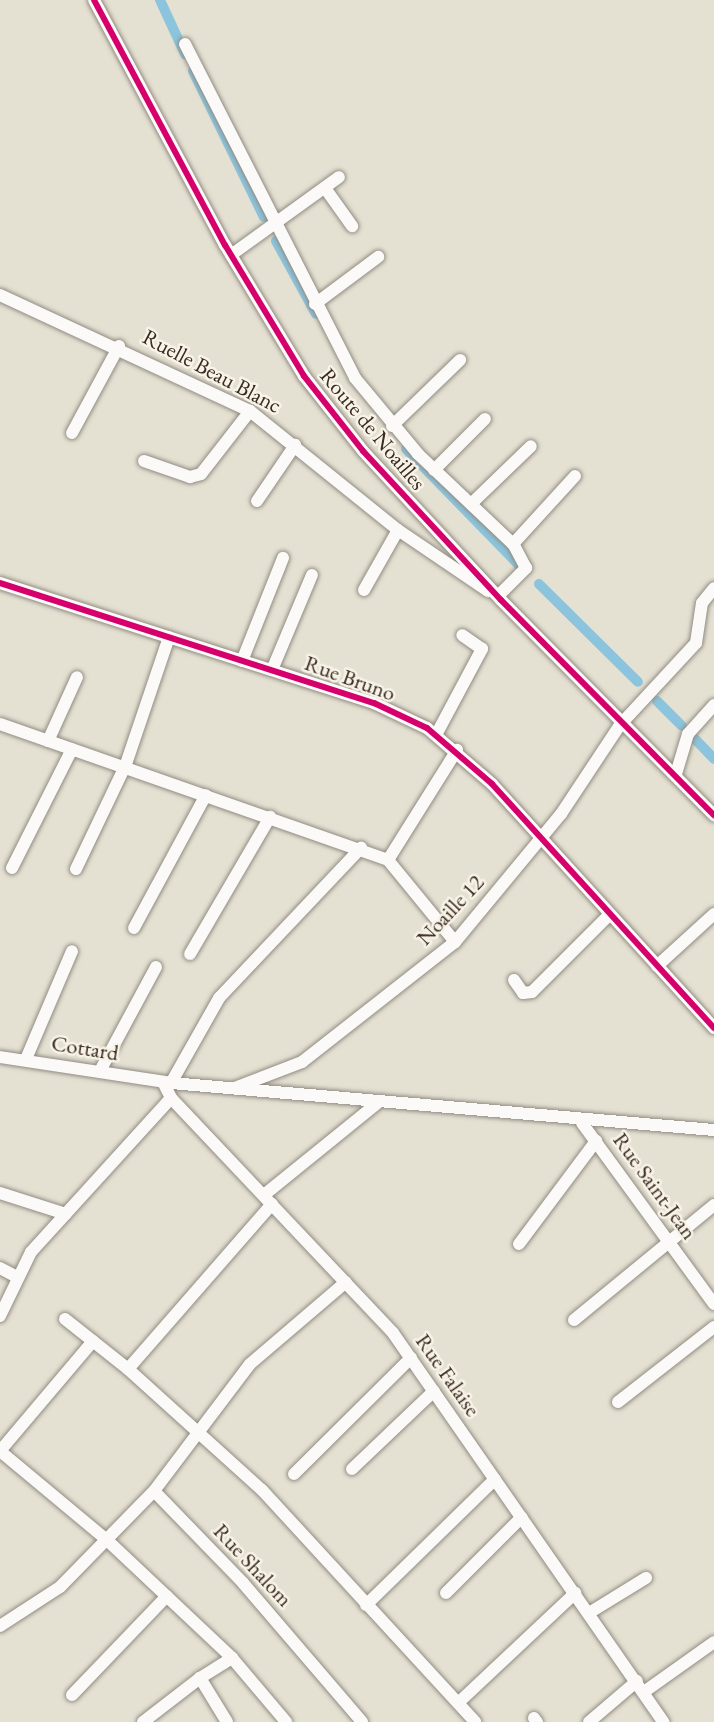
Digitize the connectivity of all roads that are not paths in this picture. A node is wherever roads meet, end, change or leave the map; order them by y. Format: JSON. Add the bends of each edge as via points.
{"nodes":[{"id":1,"x":94,"y":0,"type":"edge"},
{"id":2,"x":186,"y":44,"type":"dead end"},
{"id":3,"x":339,"y":177,"type":"dead end"},
{"id":4,"x":325,"y":188,"type":"junction"},
{"id":5,"x":277,"y":224,"type":"junction"},
{"id":6,"x":351,"y":226,"type":"dead end"},
{"id":7,"x":231,"y":255,"type":"junction"},
{"id":8,"x":378,"y":257,"type":"dead end"},
{"id":9,"x":0,"y":295,"type":"edge"},
{"id":10,"x":315,"y":304,"type":"junction"},
{"id":11,"x":119,"y":346,"type":"junction"},
{"id":12,"x":460,"y":360,"type":"dead end"},
{"id":13,"x":250,"y":411,"type":"junction"},
{"id":14,"x":484,"y":419,"type":"dead end"},
{"id":15,"x":392,"y":426,"type":"junction"},
{"id":16,"x":72,"y":434,"type":"dead end"},
{"id":17,"x":295,"y":445,"type":"junction"},
{"id":18,"x":531,"y":447,"type":"dead end"},
{"id":19,"x":144,"y":461,"type":"dead end"},
{"id":20,"x":434,"y":470,"type":"junction"},
{"id":21,"x":575,"y":476,"type":"dead end"},
{"id":22,"x":257,"y":501,"type":"dead end"},
{"id":23,"x":471,"y":504,"type":"junction"},
{"id":24,"x":398,"y":531,"type":"junction"},
{"id":25,"x":513,"y":544,"type":"junction"},
{"id":26,"x":283,"y":558,"type":"dead end"},
{"id":27,"x":312,"y":575,"type":"dead end"},
{"id":28,"x":0,"y":583,"type":"edge"},
{"id":29,"x":714,"y":588,"type":"edge"},
{"id":30,"x":364,"y":590,"type":"dead end"},
{"id":31,"x":499,"y":598,"type":"junction"},
{"id":32,"x":462,"y":635,"type":"dead end"},
{"id":33,"x":169,"y":637,"type":"junction"},
{"id":34,"x":242,"y":661,"type":"junction"},
{"id":35,"x":272,"y":670,"type":"junction"},
{"id":36,"x":77,"y":677,"type":"dead end"},
{"id":37,"x":714,"y":705,"type":"edge"},
{"id":38,"x":0,"y":724,"type":"edge"},
{"id":39,"x":620,"y":725,"type":"junction"},
{"id":40,"x":436,"y":735,"type":"junction"},
{"id":41,"x":48,"y":741,"type":"junction"},
{"id":42,"x":72,"y":749,"type":"junction"},
{"id":43,"x":457,"y":750,"type":"junction"},
{"id":44,"x":126,"y":764,"type":"junction"},
{"id":45,"x":676,"y":774,"type":"junction"},
{"id":46,"x":206,"y":795,"type":"junction"},
{"id":47,"x":714,"y":815,"type":"edge"},
{"id":48,"x":270,"y":817,"type":"junction"},
{"id":49,"x":539,"y":841,"type":"junction"},
{"id":50,"x":361,"y":848,"type":"junction"},
{"id":51,"x":388,"y":860,"type":"junction"},
{"id":52,"x":12,"y":868,"type":"dead end"},
{"id":53,"x":76,"y":869,"type":"dead end"},
{"id":54,"x":714,"y":914,"type":"edge"},
{"id":55,"x":609,"y":915,"type":"junction"},
{"id":56,"x":134,"y":928,"type":"dead end"},
{"id":57,"x":455,"y":942,"type":"junction"},
{"id":58,"x":72,"y":951,"type":"dead end"},
{"id":59,"x":190,"y":954,"type":"dead end"},
{"id":60,"x":657,"y":966,"type":"junction"},
{"id":61,"x":156,"y":967,"type":"dead end"},
{"id":62,"x":514,"y":980,"type":"dead end"},
{"id":63,"x":714,"y":1028,"type":"edge"},
{"id":64,"x":3,"y":1056,"type":"edge"},
{"id":65,"x":26,"y":1059,"type":"junction"},
{"id":66,"x":100,"y":1071,"type":"junction"},
{"id":67,"x":167,"y":1083,"type":"junction"},
{"id":68,"x":233,"y":1088,"type":"junction"},
{"id":69,"x":171,"y":1098,"type":"junction"},
{"id":70,"x":380,"y":1101,"type":"junction"},
{"id":71,"x":582,"y":1123,"type":"junction"},
{"id":72,"x":714,"y":1130,"type":"edge"},
{"id":73,"x":596,"y":1141,"type":"junction"},
{"id":74,"x":0,"y":1192,"type":"edge"},
{"id":75,"x":268,"y":1200,"type":"junction"},
{"id":76,"x":714,"y":1205,"type":"edge"},
{"id":77,"x":66,"y":1214,"type":"junction"},
{"id":78,"x":668,"y":1239,"type":"junction"},
{"id":79,"x":519,"y":1244,"type":"dead end"},
{"id":80,"x":0,"y":1268,"type":"edge"},
{"id":81,"x":17,"y":1278,"type":"junction"},
{"id":82,"x":346,"y":1282,"type":"junction"},
{"id":83,"x":714,"y":1304,"type":"edge"},
{"id":84,"x":0,"y":1316,"type":"edge"},
{"id":85,"x":65,"y":1319,"type":"dead end"},
{"id":86,"x":574,"y":1320,"type":"dead end"},
{"id":87,"x":714,"y":1328,"type":"edge"},
{"id":88,"x":93,"y":1341,"type":"junction"},
{"id":89,"x":411,"y":1358,"type":"junction"},
{"id":90,"x":128,"y":1369,"type":"junction"},
{"id":91,"x":434,"y":1391,"type":"junction"},
{"id":92,"x":618,"y":1402,"type":"dead end"},
{"id":93,"x":198,"y":1431,"type":"junction"},
{"id":94,"x":0,"y":1451,"type":"edge"},
{"id":95,"x":352,"y":1469,"type":"dead end"},
{"id":96,"x":294,"y":1474,"type":"dead end"},
{"id":97,"x":495,"y":1479,"type":"junction"},
{"id":98,"x":154,"y":1491,"type":"junction"},
{"id":99,"x":522,"y":1517,"type":"junction"},
{"id":100,"x":108,"y":1541,"type":"junction"},
{"id":101,"x":646,"y":1578,"type":"dead end"},
{"id":102,"x":446,"y":1593,"type":"dead end"},
{"id":103,"x":575,"y":1593,"type":"junction"},
{"id":104,"x":167,"y":1596,"type":"junction"},
{"id":105,"x":366,"y":1605,"type":"junction"},
{"id":106,"x":589,"y":1613,"type":"junction"},
{"id":107,"x":0,"y":1626,"type":"edge"},
{"id":108,"x":714,"y":1642,"type":"edge"},
{"id":109,"x":232,"y":1658,"type":"junction"},
{"id":110,"x":200,"y":1678,"type":"junction"},
{"id":111,"x":636,"y":1681,"type":"junction"},
{"id":112,"x":644,"y":1692,"type":"junction"},
{"id":113,"x":72,"y":1695,"type":"dead end"},
{"id":114,"x":458,"y":1703,"type":"junction"},
{"id":115,"x":143,"y":1722,"type":"edge"},
{"id":116,"x":227,"y":1722,"type":"edge"},
{"id":117,"x":286,"y":1722,"type":"edge"},
{"id":118,"x":362,"y":1722,"type":"edge"},
{"id":119,"x":476,"y":1722,"type":"edge"},
{"id":120,"x":589,"y":1722,"type":"edge"},
{"id":121,"x":663,"y":1722,"type":"edge"}],
"edges":[{"from":1,"to":7,"type":"street","name":"Route de Noailles"},
{"from":2,"to":5,"type":"street"},
{"from":3,"to":4,"type":"street"},
{"from":4,"to":5,"type":"street"},
{"from":4,"to":6,"type":"street"},
{"from":5,"to":7,"type":"street"},
{"from":5,"to":10,"type":"street"},
{"from":7,"to":31,"type":"street","name":"Route de Noailles","via":[[312,385],[363,451]]},
{"from":8,"to":10,"type":"street"},
{"from":9,"to":11,"type":"street","name":"Ruelle Beau Blanc"},
{"from":10,"to":15,"type":"street","via":[[355,378]]},
{"from":11,"to":13,"type":"street","name":"Ruelle Beau Blanc"},
{"from":11,"to":16,"type":"street"},
{"from":12,"to":15,"type":"street"},
{"from":13,"to":17,"type":"street","name":"Ruelle Beau Blanc"},
{"from":13,"to":19,"type":"street","via":[[201,474],[190,477]]},
{"from":14,"to":20,"type":"street"},
{"from":15,"to":20,"type":"street"},
{"from":17,"to":22,"type":"street"},
{"from":17,"to":24,"type":"street","name":"Ruelle Beau Blanc"},
{"from":18,"to":23,"type":"street"},
{"from":20,"to":23,"type":"street"},
{"from":21,"to":25,"type":"street"},
{"from":23,"to":25,"type":"street"},
{"from":24,"to":30,"type":"street"},
{"from":24,"to":31,"type":"street","name":"Ruelle Beau Blanc"},
{"from":25,"to":31,"type":"street","via":[[526,568]]},
{"from":26,"to":34,"type":"street"},
{"from":27,"to":35,"type":"street"},
{"from":28,"to":33,"type":"street","name":"Rue Bruno"},
{"from":29,"to":39,"type":"street","name":"Noaille 12","via":[[702,603],[696,643]]},
{"from":31,"to":39,"type":"street","name":"Route de Noailles"},
{"from":32,"to":40,"type":"street","via":[[482,649]]},
{"from":33,"to":34,"type":"street","name":"Rue Bruno"},
{"from":33,"to":44,"type":"street"},
{"from":34,"to":35,"type":"street","name":"Rue Bruno"},
{"from":35,"to":40,"type":"street","name":"Rue Bruno","via":[[374,703]]},
{"from":36,"to":41,"type":"street"},
{"from":37,"to":45,"type":"street","via":[[688,734]]},
{"from":38,"to":41,"type":"street"},
{"from":39,"to":45,"type":"street","name":"Route de Noailles"},
{"from":39,"to":49,"type":"street","name":"Noaille 12"},
{"from":40,"to":43,"type":"street","name":"Rue Bruno"},
{"from":41,"to":42,"type":"street"},
{"from":42,"to":44,"type":"street"},
{"from":42,"to":52,"type":"street"},
{"from":43,"to":49,"type":"street","name":"Rue Bruno"},
{"from":43,"to":51,"type":"street"},
{"from":44,"to":46,"type":"street"},
{"from":44,"to":53,"type":"street"},
{"from":45,"to":47,"type":"street","name":"Route de Noailles"},
{"from":46,"to":48,"type":"street"},
{"from":46,"to":56,"type":"street"},
{"from":48,"to":50,"type":"street"},
{"from":48,"to":59,"type":"street"},
{"from":49,"to":55,"type":"street","name":"Rue Bruno"},
{"from":49,"to":57,"type":"street","name":"Noaille 12"},
{"from":50,"to":51,"type":"street"},
{"from":50,"to":67,"type":"street","via":[[219,998]]},
{"from":51,"to":57,"type":"street"},
{"from":54,"to":60,"type":"street"},
{"from":55,"to":60,"type":"street","name":"Rue Bruno"},
{"from":55,"to":62,"type":"street","via":[[531,992],[523,993]]},
{"from":57,"to":68,"type":"street","name":"Noaille 12","via":[[302,1062]]},
{"from":58,"to":65,"type":"street"},
{"from":60,"to":63,"type":"street","name":"Rue Bruno"},
{"from":61,"to":66,"type":"street"},
{"from":64,"to":65,"type":"street","name":"Cottard"},
{"from":65,"to":66,"type":"street","name":"Cottard"},
{"from":66,"to":67,"type":"street","name":"Cottard"},
{"from":67,"to":68,"type":"street","name":"Cottard"},
{"from":67,"to":69,"type":"street","name":"Rue Falaise"},
{"from":68,"to":70,"type":"street","name":"Cottard"},
{"from":69,"to":75,"type":"street","name":"Rue Falaise"},
{"from":69,"to":77,"type":"street"},
{"from":70,"to":71,"type":"street","name":"Cottard"},
{"from":70,"to":75,"type":"street"},
{"from":71,"to":72,"type":"street","name":"Cottard"},
{"from":71,"to":73,"type":"street","name":"Rue Saint-Jean"},
{"from":73,"to":78,"type":"street","name":"Rue Saint-Jean"},
{"from":73,"to":79,"type":"street"},
{"from":74,"to":77,"type":"street"},
{"from":75,"to":82,"type":"street","name":"Rue Falaise"},
{"from":75,"to":90,"type":"street"},
{"from":76,"to":78,"type":"street"},
{"from":77,"to":81,"type":"street"},
{"from":78,"to":83,"type":"street","name":"Rue Saint-Jean"},
{"from":78,"to":86,"type":"street"},
{"from":80,"to":81,"type":"street"},
{"from":81,"to":84,"type":"street"},
{"from":82,"to":89,"type":"street","name":"Rue Falaise"},
{"from":82,"to":93,"type":"street","via":[[250,1364]]},
{"from":85,"to":88,"type":"street"},
{"from":87,"to":92,"type":"street"},
{"from":88,"to":90,"type":"street"},
{"from":88,"to":94,"type":"street"},
{"from":89,"to":91,"type":"street","name":"Rue Falaise"},
{"from":89,"to":96,"type":"street"},
{"from":90,"to":93,"type":"street"},
{"from":91,"to":95,"type":"street"},
{"from":91,"to":97,"type":"street","name":"Rue Falaise"},
{"from":93,"to":98,"type":"street"},
{"from":93,"to":105,"type":"street","via":[[262,1490]]},
{"from":94,"to":100,"type":"street"},
{"from":97,"to":99,"type":"street","name":"Rue Falaise"},
{"from":97,"to":105,"type":"street"},
{"from":98,"to":100,"type":"street"},
{"from":98,"to":118,"type":"street","name":"Rue Shalom","via":[[243,1583]]},
{"from":99,"to":102,"type":"street"},
{"from":99,"to":103,"type":"street","name":"Rue Falaise"},
{"from":100,"to":104,"type":"street"},
{"from":100,"to":107,"type":"street","via":[[60,1587]]},
{"from":101,"to":106,"type":"street"},
{"from":103,"to":106,"type":"street","name":"Rue Falaise"},
{"from":103,"to":114,"type":"street"},
{"from":104,"to":109,"type":"street"},
{"from":104,"to":113,"type":"street"},
{"from":105,"to":114,"type":"street"},
{"from":106,"to":111,"type":"street","name":"Rue Falaise"},
{"from":108,"to":112,"type":"street"},
{"from":109,"to":110,"type":"street"},
{"from":109,"to":117,"type":"street"},
{"from":110,"to":115,"type":"street"},
{"from":110,"to":116,"type":"street"},
{"from":111,"to":112,"type":"street","name":"Rue Falaise"},
{"from":111,"to":120,"type":"street"},
{"from":112,"to":121,"type":"street","name":"Rue Falaise"},
{"from":114,"to":119,"type":"street"}]}
